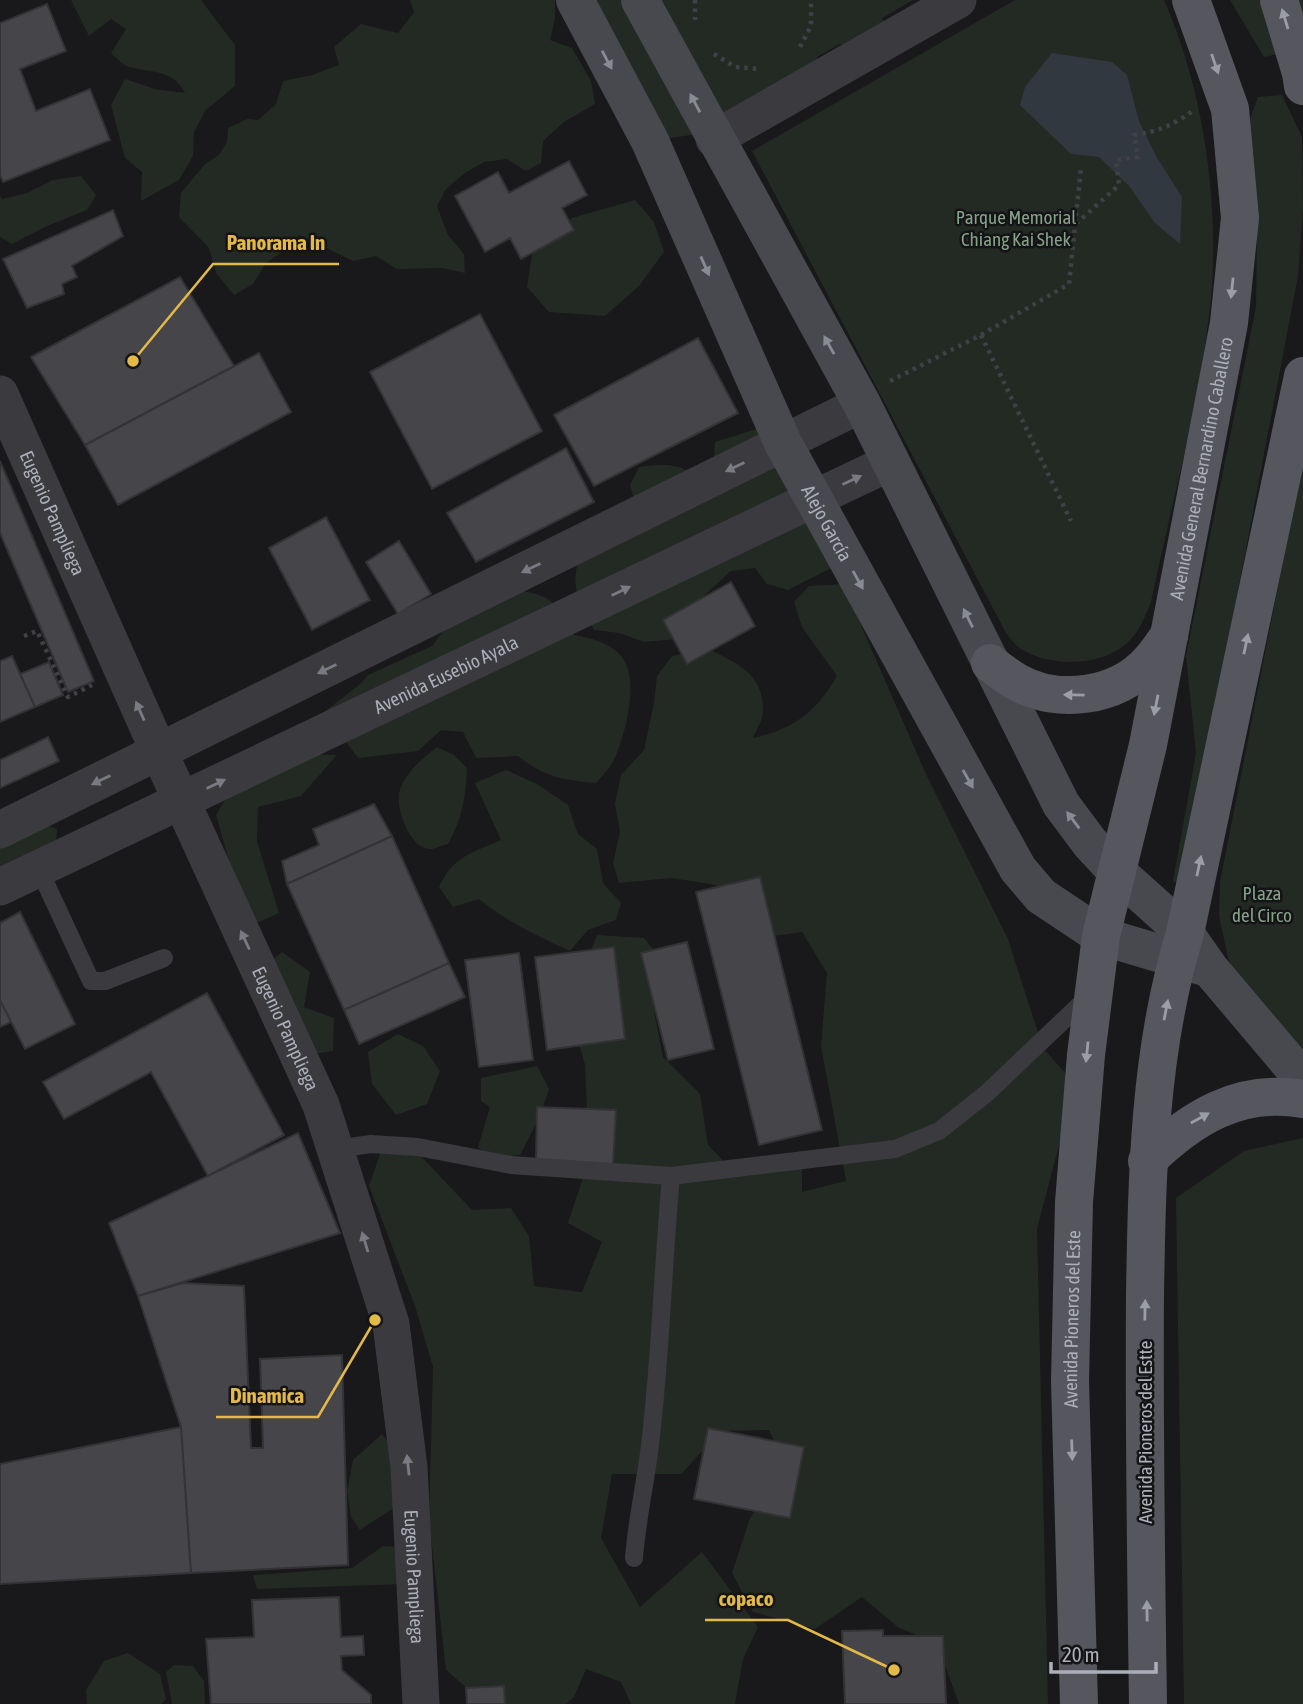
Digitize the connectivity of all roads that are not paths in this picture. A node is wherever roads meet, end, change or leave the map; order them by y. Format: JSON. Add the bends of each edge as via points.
{"nodes":[{"id":1,"x":575,"y":0,"type":"edge"},
{"id":2,"x":640,"y":0,"type":"edge"},
{"id":3,"x":958,"y":0,"type":"edge"},
{"id":4,"x":1191,"y":0,"type":"edge"},
{"id":5,"x":1279,"y":0,"type":"edge"},
{"id":6,"x":1303,"y":86,"type":"edge"},
{"id":7,"x":714,"y":139,"type":"junction"},
{"id":8,"x":1303,"y":376,"type":"edge"},
{"id":9,"x":0,"y":394,"type":"edge"},
{"id":10,"x":860,"y":401,"type":"junction"},
{"id":11,"x":783,"y":443,"type":"junction"},
{"id":12,"x":891,"y":462,"type":"junction"},
{"id":13,"x":814,"y":499,"type":"junction"},
{"id":14,"x":1169,"y":636,"type":"junction"},
{"id":15,"x":990,"y":663,"type":"junction"},
{"id":16,"x":159,"y":752,"type":"junction"},
{"id":17,"x":181,"y":801,"type":"junction"},
{"id":18,"x":0,"y":830,"type":"edge"},
{"id":19,"x":39,"y":869,"type":"junction"},
{"id":20,"x":1117,"y":872,"type":"junction"},
{"id":21,"x":0,"y":887,"type":"edge"},
{"id":22,"x":1101,"y":936,"type":"junction"},
{"id":23,"x":1191,"y":953,"type":"junction"},
{"id":24,"x":164,"y":958,"type":"dead end"},
{"id":25,"x":1094,"y":992,"type":"junction"},
{"id":26,"x":1303,"y":1079,"type":"edge"},
{"id":27,"x":1303,"y":1099,"type":"edge"},
{"id":28,"x":335,"y":1149,"type":"junction"},
{"id":29,"x":1147,"y":1161,"type":"junction"},
{"id":30,"x":671,"y":1176,"type":"junction"},
{"id":31,"x":634,"y":1558,"type":"dead end"},
{"id":32,"x":421,"y":1704,"type":"edge"},
{"id":33,"x":1079,"y":1704,"type":"edge"},
{"id":34,"x":1147,"y":1704,"type":"edge"}],
"edges":[{"from":1,"to":11,"type":"street","name":"Alejo García","one_way":true,"via":[[650,142]]},
{"from":7,"to":2,"type":"street","one_way":true},
{"from":3,"to":7,"type":"street"},
{"from":4,"to":14,"type":"main road","name":"Avenida General Bernardino Caballero","one_way":true,"via":[[1230,109],[1240,218],[1228,323]]},
{"from":6,"to":5,"type":"main road","one_way":true},
{"from":10,"to":7,"type":"street","one_way":true},
{"from":23,"to":8,"type":"main road","one_way":true},
{"from":16,"to":9,"type":"street","name":"Eugenio Pampliega","one_way":true},
{"from":10,"to":11,"type":"street"},
{"from":10,"to":12,"type":"street"},
{"from":11,"to":13,"type":"street","name":"Alejo García"},
{"from":11,"to":16,"type":"street","one_way":true},
{"from":13,"to":12,"type":"street","name":"Avenida Eusebio Ayala","one_way":true},
{"from":15,"to":12,"type":"street","one_way":true},
{"from":17,"to":13,"type":"street","name":"Avenida Eusebio Ayala","one_way":true},
{"from":13,"to":22,"type":"street","name":"Alejo García","one_way":true,"via":[[1017,869],[1041,896]]},
{"from":14,"to":15,"type":"main road","one_way":true,"via":[[1148,664],[1119,684],[1086,695],[1051,694],[1018,683]]},
{"from":14,"to":20,"type":"main road","name":"Avenida General Bernardino Caballero","one_way":true},
{"from":20,"to":15,"type":"street","one_way":true,"via":[[1061,804]]},
{"from":16,"to":17,"type":"street","name":"Eugenio Pampliega"},
{"from":16,"to":18,"type":"street","one_way":true},
{"from":17,"to":19,"type":"street","name":"Avenida Eusebio Ayala"},
{"from":28,"to":17,"type":"street","name":"Eugenio Pampliega","one_way":true,"via":[[321,1105]]},
{"from":19,"to":21,"type":"street","name":"Avenida Eusebio Ayala"},
{"from":19,"to":24,"type":"lane","via":[[91,981],[105,982]]},
{"from":20,"to":22,"type":"main road","name":"Avenida General Bernardino Caballero"},
{"from":20,"to":23,"type":"street"},
{"from":22,"to":23,"type":"street","name":"Alejo García"},
{"from":22,"to":25,"type":"main road","name":"Avenida Pioneros del Este"},
{"from":23,"to":26,"type":"street"},
{"from":29,"to":23,"type":"main road","one_way":true,"via":[[1157,1063]]},
{"from":25,"to":30,"type":"lane","via":[[987,1093],[939,1131],[895,1149]]},
{"from":25,"to":33,"type":"main road","name":"Avenida Pioneros del Este","one_way":true,"via":[[1074,1202],[1070,1381]]},
{"from":29,"to":27,"type":"main road","one_way":true,"via":[[1194,1120],[1224,1105],[1257,1098]]},
{"from":28,"to":30,"type":"lane","via":[[371,1144],[418,1147],[511,1166]]},
{"from":32,"to":28,"type":"street","name":"Eugenio Pampliega","one_way":true,"via":[[409,1467],[391,1324]]},
{"from":34,"to":29,"type":"main road","name":"Avenida Pioneros del Estte","one_way":true},
{"from":30,"to":31,"type":"lane","via":[[661,1337]]}]}
